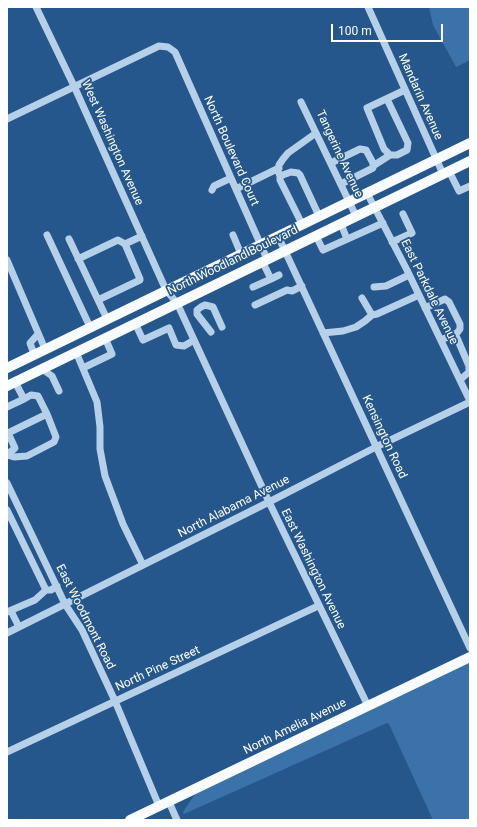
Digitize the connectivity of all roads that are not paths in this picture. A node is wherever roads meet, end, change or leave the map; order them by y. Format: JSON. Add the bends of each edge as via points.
{"nodes":[{"id":1,"x":36,"y":7,"type":"edge"},
{"id":2,"x":368,"y":7,"type":"edge"},
{"id":3,"x":74,"y":86,"type":"junction"},
{"id":4,"x":405,"y":90,"type":"junction"},
{"id":5,"x":387,"y":99,"type":"junction"},
{"id":6,"x":302,"y":102,"type":"dead end"},
{"id":7,"x":7,"y":118,"type":"edge"},
{"id":8,"x":316,"y":133,"type":"junction"},
{"id":9,"x":470,"y":143,"type":"edge"},
{"id":10,"x":390,"y":155,"type":"junction"},
{"id":11,"x":436,"y":160,"type":"junction"},
{"id":12,"x":470,"y":161,"type":"edge"},
{"id":13,"x":331,"y":163,"type":"junction"},
{"id":14,"x":373,"y":166,"type":"junction"},
{"id":15,"x":279,"y":172,"type":"junction"},
{"id":16,"x":446,"y":172,"type":"junction"},
{"id":17,"x":231,"y":178,"type":"junction"},
{"id":18,"x":340,"y":184,"type":"junction"},
{"id":19,"x":470,"y":186,"type":"edge"},
{"id":20,"x":236,"y":189,"type":"junction"},
{"id":21,"x":212,"y":190,"type":"dead end"},
{"id":22,"x":367,"y":193,"type":"junction"},
{"id":23,"x":349,"y":202,"type":"junction"},
{"id":24,"x":374,"y":207,"type":"junction"},
{"id":25,"x":404,"y":214,"type":"dead end"},
{"id":26,"x":318,"y":216,"type":"junction"},
{"id":27,"x":356,"y":216,"type":"junction"},
{"id":28,"x":382,"y":223,"type":"junction"},
{"id":29,"x":302,"y":224,"type":"junction"},
{"id":30,"x":341,"y":224,"type":"junction"},
{"id":31,"x":47,"y":234,"type":"dead end"},
{"id":32,"x":233,"y":235,"type":"dead end"},
{"id":33,"x":142,"y":236,"type":"junction"},
{"id":34,"x":278,"y":236,"type":"junction"},
{"id":35,"x":316,"y":236,"type":"junction"},
{"id":36,"x":69,"y":239,"type":"dead end"},
{"id":37,"x":347,"y":239,"type":"junction"},
{"id":38,"x":122,"y":242,"type":"junction"},
{"id":39,"x":392,"y":242,"type":"junction"},
{"id":40,"x":260,"y":244,"type":"junction"},
{"id":41,"x":285,"y":250,"type":"junction"},
{"id":42,"x":241,"y":254,"type":"junction"},
{"id":43,"x":78,"y":259,"type":"junction"},
{"id":44,"x":7,"y":260,"type":"edge"},
{"id":45,"x":265,"y":260,"type":"junction"},
{"id":46,"x":279,"y":275,"type":"dead end"},
{"id":47,"x":409,"y":275,"type":"junction"},
{"id":48,"x":271,"y":279,"type":"junction"},
{"id":49,"x":302,"y":286,"type":"junction"},
{"id":50,"x":253,"y":287,"type":"dead end"},
{"id":51,"x":374,"y":287,"type":"dead end"},
{"id":52,"x":166,"y":290,"type":"junction"},
{"id":53,"x":419,"y":295,"type":"junction"},
{"id":54,"x":362,"y":298,"type":"dead end"},
{"id":55,"x":98,"y":300,"type":"junction"},
{"id":56,"x":177,"y":303,"type":"junction"},
{"id":57,"x":255,"y":305,"type":"dead end"},
{"id":58,"x":425,"y":308,"type":"junction"},
{"id":59,"x":372,"y":315,"type":"junction"},
{"id":60,"x":107,"y":319,"type":"junction"},
{"id":61,"x":135,"y":323,"type":"junction"},
{"id":62,"x":90,"y":327,"type":"junction"},
{"id":63,"x":222,"y":327,"type":"dead end"},
{"id":64,"x":211,"y":332,"type":"dead end"},
{"id":65,"x":323,"y":333,"type":"junction"},
{"id":66,"x":38,"y":334,"type":"junction"},
{"id":67,"x":454,"y":334,"type":"junction"},
{"id":68,"x":105,"y":338,"type":"junction"},
{"id":69,"x":194,"y":340,"type":"junction"},
{"id":70,"x":441,"y":340,"type":"junction"},
{"id":71,"x":45,"y":349,"type":"junction"},
{"id":72,"x":76,"y":352,"type":"junction"},
{"id":73,"x":34,"y":354,"type":"junction"},
{"id":74,"x":7,"y":368,"type":"edge"},
{"id":75,"x":83,"y":368,"type":"junction"},
{"id":76,"x":42,"y":369,"type":"junction"},
{"id":77,"x":460,"y":380,"type":"junction"},
{"id":78,"x":11,"y":384,"type":"edge"},
{"id":79,"x":59,"y":391,"type":"dead end"},
{"id":80,"x":24,"y":398,"type":"junction"},
{"id":81,"x":470,"y":402,"type":"edge"},
{"id":82,"x":7,"y":407,"type":"edge"},
{"id":83,"x":47,"y":414,"type":"junction"},
{"id":84,"x":8,"y":433,"type":"edge"},
{"id":85,"x":376,"y":447,"type":"junction"},
{"id":86,"x":7,"y":455,"type":"edge"},
{"id":87,"x":7,"y":483,"type":"edge"},
{"id":88,"x":269,"y":502,"type":"junction"},
{"id":89,"x":7,"y":510,"type":"edge"},
{"id":90,"x":143,"y":565,"type":"junction"},
{"id":91,"x":57,"y":586,"type":"junction"},
{"id":92,"x":46,"y":590,"type":"junction"},
{"id":93,"x":65,"y":604,"type":"junction"},
{"id":94,"x":318,"y":606,"type":"junction"},
{"id":95,"x":9,"y":612,"type":"edge"},
{"id":96,"x":19,"y":627,"type":"junction"},
{"id":97,"x":7,"y":633,"type":"edge"},
{"id":98,"x":470,"y":648,"type":"edge"},
{"id":99,"x":470,"y":657,"type":"edge"},
{"id":100,"x":115,"y":701,"type":"junction"},
{"id":101,"x":368,"y":706,"type":"junction"},
{"id":102,"x":7,"y":752,"type":"edge"},
{"id":103,"x":169,"y":802,"type":"junction"},
{"id":104,"x":159,"y":806,"type":"junction"},
{"id":105,"x":130,"y":820,"type":"edge"},
{"id":106,"x":177,"y":820,"type":"edge"}],
"edges":[{"from":1,"to":3,"type":"street","name":"West Washington Avenue"},
{"from":2,"to":4,"type":"street","name":"Mandarin Avenue"},
{"from":3,"to":7,"type":"street"},
{"from":3,"to":17,"type":"street","name":"North Boulevard Court","via":[[159,46],[168,47],[175,52]]},
{"from":3,"to":33,"type":"street","name":"West Washington Avenue"},
{"from":4,"to":5,"type":"street"},
{"from":4,"to":11,"type":"street","name":"Mandarin Avenue"},
{"from":5,"to":10,"type":"street","via":[[408,143],[407,150]]},
{"from":5,"to":10,"type":"street","via":[[367,108],[384,150]]},
{"from":6,"to":8,"type":"street","name":"Tangerine Avenue"},
{"from":8,"to":13,"type":"street","name":"Tangerine Avenue"},
{"from":8,"to":15,"type":"street","via":[[288,153]]},
{"from":9,"to":11,"type":"main road","name":"North Woodland Boulevard"},
{"from":10,"to":14,"type":"street"},
{"from":11,"to":16,"type":"street","name":"Mandarin Avenue"},
{"from":11,"to":22,"type":"main road","name":"North Woodland Boulevard"},
{"from":12,"to":16,"type":"main road","name":"North Woodland Boulevard"},
{"from":13,"to":14,"type":"street","via":[[360,149],[366,150]]},
{"from":13,"to":18,"type":"street","name":"Tangerine Avenue"},
{"from":14,"to":18,"type":"street"},
{"from":15,"to":20,"type":"street"},
{"from":15,"to":26,"type":"street","via":[[300,175]]},
{"from":15,"to":29,"type":"street","via":[[280,180]]},
{"from":16,"to":19,"type":"street","name":"Mandarin Avenue","via":[[459,191]]},
{"from":16,"to":24,"type":"main road","name":"North Woodland Boulevard"},
{"from":17,"to":20,"type":"street","name":"North Boulevard Court"},
{"from":17,"to":21,"type":"street","via":[[214,186]]},
{"from":18,"to":23,"type":"street","name":"Tangerine Avenue"},
{"from":20,"to":40,"type":"street","name":"North Boulevard Court"},
{"from":22,"to":23,"type":"main road","name":"North Woodland Boulevard"},
{"from":22,"to":24,"type":"street","name":"East Parkdale Avenue"},
{"from":23,"to":26,"type":"main road","name":"North Woodland Boulevard"},
{"from":23,"to":27,"type":"street","name":"Tangerine Avenue"},
{"from":24,"to":27,"type":"main road","name":"North Woodland Boulevard"},
{"from":24,"to":28,"type":"street","name":"East Parkdale Avenue"},
{"from":25,"to":39,"type":"street","via":[[412,233]]},
{"from":26,"to":29,"type":"main road","name":"North Woodland Boulevard"},
{"from":27,"to":30,"type":"main road","name":"North Woodland Boulevard"},
{"from":28,"to":37,"type":"street"},
{"from":28,"to":39,"type":"street","name":"East Parkdale Avenue"},
{"from":29,"to":34,"type":"main road","name":"North Woodland Boulevard"},
{"from":30,"to":35,"type":"main road","name":"North Woodland Boulevard"},
{"from":30,"to":37,"type":"street"},
{"from":31,"to":62,"type":"street"},
{"from":32,"to":42,"type":"street"},
{"from":33,"to":38,"type":"street"},
{"from":33,"to":52,"type":"street","name":"West Washington Avenue"},
{"from":34,"to":40,"type":"main road","name":"North Woodland Boulevard"},
{"from":34,"to":41,"type":"street","name":"Kensington Road"},
{"from":35,"to":37,"type":"street","via":[[323,250]]},
{"from":35,"to":41,"type":"main road","name":"North Woodland Boulevard"},
{"from":36,"to":43,"type":"street"},
{"from":38,"to":43,"type":"street"},
{"from":38,"to":55,"type":"street","via":[[140,280]]},
{"from":39,"to":47,"type":"street","name":"East Parkdale Avenue"},
{"from":40,"to":42,"type":"main road","name":"North Woodland Boulevard"},
{"from":40,"to":45,"type":"street","name":"North Boulevard Court"},
{"from":41,"to":45,"type":"main road","name":"North Woodland Boulevard"},
{"from":41,"to":49,"type":"street","name":"Kensington Road"},
{"from":42,"to":52,"type":"main road","name":"North Woodland Boulevard"},
{"from":43,"to":55,"type":"street"},
{"from":44,"to":66,"type":"street"},
{"from":45,"to":48,"type":"street","name":"North Boulevard Court"},
{"from":45,"to":56,"type":"main road","name":"North Woodland Boulevard"},
{"from":46,"to":48,"type":"street"},
{"from":47,"to":51,"type":"street","via":[[386,286]]},
{"from":47,"to":53,"type":"street","name":"East Parkdale Avenue"},
{"from":48,"to":50,"type":"street"},
{"from":49,"to":57,"type":"street"},
{"from":49,"to":65,"type":"street","name":"Kensington Road"},
{"from":52,"to":56,"type":"street","name":"East Washington Avenue"},
{"from":52,"to":60,"type":"main road","name":"North Woodland Boulevard"},
{"from":53,"to":58,"type":"street","name":"East Parkdale Avenue"},
{"from":53,"to":59,"type":"street"},
{"from":54,"to":59,"type":"street"},
{"from":55,"to":60,"type":"street"},
{"from":56,"to":61,"type":"main road","name":"North Woodland Boulevard"},
{"from":56,"to":69,"type":"street","name":"East Washington Avenue"},
{"from":58,"to":67,"type":"street","via":[[441,300],[449,302],[460,324],[460,329]]},
{"from":58,"to":70,"type":"street","name":"East Parkdale Avenue"},
{"from":59,"to":65,"type":"street","via":[[356,327]]},
{"from":60,"to":62,"type":"main road","name":"North Woodland Boulevard"},
{"from":61,"to":68,"type":"main road","name":"North Woodland Boulevard"},
{"from":61,"to":69,"type":"street","via":[[143,340],[169,328],[176,345],[184,346]]},
{"from":62,"to":71,"type":"main road","name":"North Woodland Boulevard"},
{"from":63,"to":64,"type":"street","via":[[213,307],[205,305],[197,310],[197,314]]},
{"from":65,"to":85,"type":"street","name":"Kensington Road"},
{"from":66,"to":71,"type":"street"},
{"from":66,"to":73,"type":"street","via":[[30,343]]},
{"from":67,"to":70,"type":"street"},
{"from":67,"to":77,"type":"street","via":[[469,366],[469,372]]},
{"from":68,"to":72,"type":"main road","name":"North Woodland Boulevard"},
{"from":68,"to":75,"type":"street","via":[[112,354]]},
{"from":69,"to":88,"type":"street","name":"East Washington Avenue"},
{"from":70,"to":77,"type":"street","name":"East Parkdale Avenue"},
{"from":71,"to":73,"type":"main road","name":"North Woodland Boulevard"},
{"from":72,"to":75,"type":"street"},
{"from":72,"to":76,"type":"main road","name":"North Woodland Boulevard"},
{"from":73,"to":74,"type":"main road","name":"North Woodland Boulevard"},
{"from":75,"to":90,"type":"street","via":[[99,411],[100,449],[105,476],[123,524]]},
{"from":76,"to":78,"type":"main road","name":"North Woodland Boulevard"},
{"from":76,"to":79,"type":"street","via":[[52,376]]},
{"from":77,"to":81,"type":"street","name":"East Parkdale Avenue"},
{"from":78,"to":80,"type":"street"},
{"from":80,"to":82,"type":"street"},
{"from":80,"to":83,"type":"street","via":[[38,396]]},
{"from":81,"to":85,"type":"street","name":"North Alabama Avenue"},
{"from":83,"to":84,"type":"street"},
{"from":83,"to":86,"type":"street","via":[[56,437],[54,442],[27,456]]},
{"from":84,"to":86,"type":"street","via":[[15,448]]},
{"from":85,"to":88,"type":"street","name":"North Alabama Avenue"},
{"from":85,"to":98,"type":"street","name":"Kensington Road"},
{"from":87,"to":91,"type":"street","name":"East Woodmont Road"},
{"from":88,"to":90,"type":"street","name":"North Alabama Avenue"},
{"from":88,"to":94,"type":"street","name":"East Washington Avenue"},
{"from":89,"to":92,"type":"street"},
{"from":90,"to":93,"type":"street","name":"North Alabama Avenue"},
{"from":91,"to":92,"type":"street"},
{"from":91,"to":93,"type":"street","name":"East Woodmont Road"},
{"from":92,"to":95,"type":"street","via":[[36,600]]},
{"from":93,"to":96,"type":"street","name":"North Alabama Avenue"},
{"from":93,"to":100,"type":"street","name":"East Woodmont Road","via":[[82,630]]},
{"from":94,"to":100,"type":"street","name":"North Pine Street"},
{"from":94,"to":101,"type":"street","name":"East Washington Avenue"},
{"from":95,"to":96,"type":"street"},
{"from":96,"to":97,"type":"street","name":"North Alabama Avenue"},
{"from":99,"to":101,"type":"main road","name":"North Amelia Avenue"},
{"from":100,"to":102,"type":"street","name":"North Pine Street"},
{"from":100,"to":104,"type":"street","name":"East Woodmont Road"},
{"from":101,"to":103,"type":"main road","name":"North Amelia Avenue"},
{"from":103,"to":104,"type":"main road","name":"North Amelia Avenue"},
{"from":103,"to":106,"type":"street"},
{"from":104,"to":105,"type":"main road","name":"North Amelia Avenue"}]}
